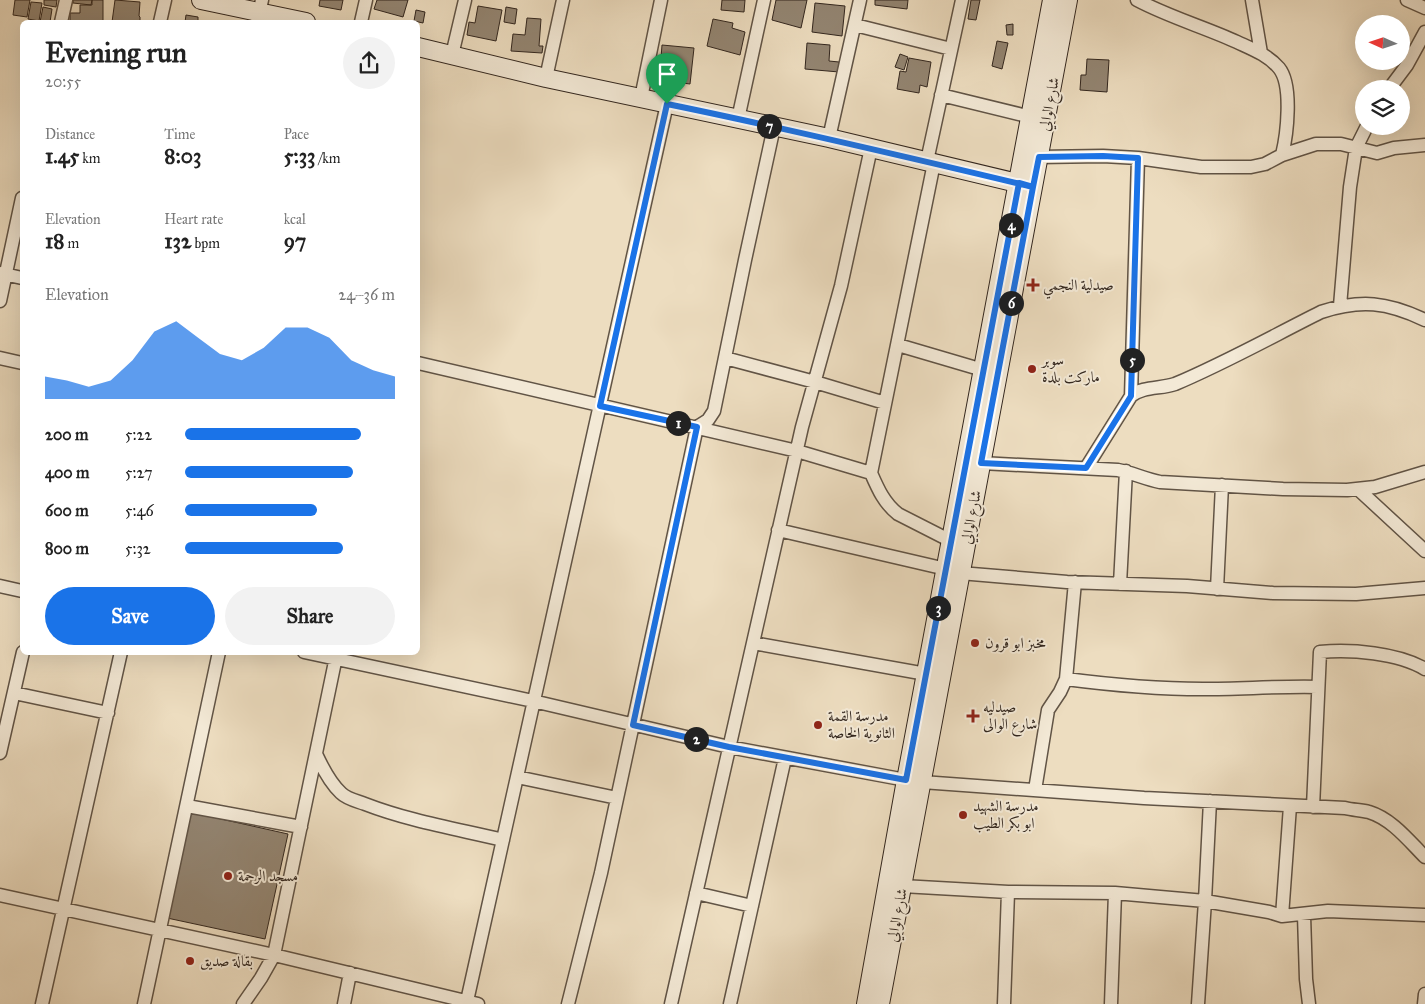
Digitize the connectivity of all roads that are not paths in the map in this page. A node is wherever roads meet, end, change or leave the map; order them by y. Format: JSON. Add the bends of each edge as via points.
{"nodes":[{"id":1,"x":66,"y":0,"type":"edge"},
{"id":2,"x":165,"y":0,"type":"edge"},
{"id":3,"x":202,"y":0,"type":"edge"},
{"id":4,"x":366,"y":0,"type":"edge"},
{"id":5,"x":465,"y":0,"type":"edge"},
{"id":6,"x":563,"y":0,"type":"edge"},
{"id":7,"x":661,"y":0,"type":"edge"},
{"id":8,"x":764,"y":0,"type":"edge"},
{"id":9,"x":860,"y":0,"type":"edge"},
{"id":10,"x":962,"y":0,"type":"edge"},
{"id":11,"x":1052,"y":0,"type":"edge"},
{"id":12,"x":1068,"y":0,"type":"edge"},
{"id":13,"x":1137,"y":0,"type":"edge"},
{"id":14,"x":1252,"y":0,"type":"edge"},
{"id":15,"x":1407,"y":0,"type":"edge"},
{"id":16,"x":1425,"y":8,"type":"edge"},
{"id":17,"x":260,"y":12,"type":"edge"},
{"id":18,"x":61,"y":20,"type":"edge"},
{"id":19,"x":160,"y":20,"type":"edge"},
{"id":20,"x":297,"y":20,"type":"edge"},
{"id":21,"x":361,"y":20,"type":"edge"},
{"id":22,"x":855,"y":25,"type":"junction"},
{"id":23,"x":1425,"y":32,"type":"edge"},
{"id":24,"x":420,"y":48,"type":"edge"},
{"id":25,"x":951,"y":49,"type":"junction"},
{"id":26,"x":1261,"y":53,"type":"junction"},
{"id":27,"x":452,"y":55,"type":"junction"},
{"id":28,"x":546,"y":78,"type":"junction"},
{"id":29,"x":1396,"y":80,"type":"edge"},
{"id":30,"x":941,"y":95,"type":"junction"},
{"id":31,"x":641,"y":98,"type":"junction"},
{"id":32,"x":667,"y":104,"type":"junction"},
{"id":33,"x":1030,"y":117,"type":"junction"},
{"id":34,"x":738,"y":119,"type":"junction"},
{"id":35,"x":774,"y":127,"type":"junction"},
{"id":36,"x":1362,"y":135,"type":"edge"},
{"id":37,"x":829,"y":138,"type":"junction"},
{"id":38,"x":1425,"y":145,"type":"edge"},
{"id":39,"x":871,"y":148,"type":"junction"},
{"id":40,"x":1356,"y":148,"type":"junction"},
{"id":41,"x":1282,"y":155,"type":"junction"},
{"id":42,"x":1039,"y":157,"type":"junction"},
{"id":43,"x":1138,"y":158,"type":"junction"},
{"id":44,"x":930,"y":162,"type":"junction"},
{"id":45,"x":1026,"y":185,"type":"junction"},
{"id":46,"x":20,"y":206,"type":"edge"},
{"id":47,"x":3,"y":273,"type":"edge"},
{"id":48,"x":20,"y":277,"type":"edge"},
{"id":49,"x":0,"y":300,"type":"edge"},
{"id":50,"x":1340,"y":306,"type":"junction"},
{"id":51,"x":1425,"y":320,"type":"edge"},
{"id":52,"x":898,"y":345,"type":"junction"},
{"id":53,"x":0,"y":358,"type":"edge"},
{"id":54,"x":725,"y":358,"type":"junction"},
{"id":55,"x":20,"y":363,"type":"edge"},
{"id":56,"x":420,"y":363,"type":"edge"},
{"id":57,"x":983,"y":370,"type":"junction"},
{"id":58,"x":814,"y":382,"type":"junction"},
{"id":59,"x":1131,"y":396,"type":"junction"},
{"id":60,"x":886,"y":403,"type":"junction"},
{"id":61,"x":600,"y":406,"type":"junction"},
{"id":62,"x":697,"y":427,"type":"junction"},
{"id":63,"x":797,"y":451,"type":"junction"},
{"id":64,"x":981,"y":463,"type":"junction"},
{"id":65,"x":1086,"y":468,"type":"junction"},
{"id":66,"x":1126,"y":472,"type":"junction"},
{"id":67,"x":1425,"y":472,"type":"edge"},
{"id":68,"x":871,"y":473,"type":"junction"},
{"id":69,"x":1222,"y":485,"type":"junction"},
{"id":70,"x":1359,"y":490,"type":"junction"},
{"id":71,"x":778,"y":530,"type":"junction"},
{"id":72,"x":951,"y":541,"type":"junction"},
{"id":73,"x":1425,"y":551,"type":"edge"},
{"id":74,"x":953,"y":571,"type":"junction"},
{"id":75,"x":1075,"y":582,"type":"junction"},
{"id":76,"x":1120,"y":584,"type":"junction"},
{"id":77,"x":0,"y":586,"type":"edge"},
{"id":78,"x":1425,"y":588,"type":"edge"},
{"id":79,"x":1217,"y":589,"type":"junction"},
{"id":80,"x":20,"y":591,"type":"edge"},
{"id":81,"x":752,"y":643,"type":"junction"},
{"id":82,"x":22,"y":655,"type":"edge"},
{"id":83,"x":120,"y":655,"type":"edge"},
{"id":84,"x":218,"y":655,"type":"edge"},
{"id":85,"x":336,"y":656,"type":"edge"},
{"id":86,"x":1425,"y":669,"type":"edge"},
{"id":87,"x":926,"y":674,"type":"junction"},
{"id":88,"x":1066,"y":679,"type":"junction"},
{"id":89,"x":1318,"y":687,"type":"junction"},
{"id":90,"x":14,"y":692,"type":"junction"},
{"id":91,"x":533,"y":701,"type":"junction"},
{"id":92,"x":108,"y":713,"type":"junction"},
{"id":93,"x":633,"y":725,"type":"junction"},
{"id":94,"x":729,"y":747,"type":"junction"},
{"id":95,"x":0,"y":753,"type":"edge"},
{"id":96,"x":316,"y":754,"type":"junction"},
{"id":97,"x":785,"y":758,"type":"junction"},
{"id":98,"x":517,"y":777,"type":"junction"},
{"id":99,"x":914,"y":781,"type":"junction"},
{"id":100,"x":1035,"y":790,"type":"junction"},
{"id":101,"x":617,"y":798,"type":"junction"},
{"id":102,"x":1210,"y":801,"type":"junction"},
{"id":103,"x":187,"y":806,"type":"junction"},
{"id":104,"x":1290,"y":806,"type":"junction"},
{"id":105,"x":1313,"y":807,"type":"junction"},
{"id":106,"x":300,"y":827,"type":"junction"},
{"id":107,"x":503,"y":840,"type":"junction"},
{"id":108,"x":1425,"y":857,"type":"edge"},
{"id":109,"x":902,"y":886,"type":"junction"},
{"id":110,"x":1008,"y":892,"type":"junction"},
{"id":111,"x":696,"y":893,"type":"junction"},
{"id":112,"x":1115,"y":893,"type":"junction"},
{"id":113,"x":0,"y":895,"type":"edge"},
{"id":114,"x":1205,"y":901,"type":"junction"},
{"id":115,"x":752,"y":906,"type":"junction"},
{"id":116,"x":64,"y":910,"type":"junction"},
{"id":117,"x":1304,"y":915,"type":"junction"},
{"id":118,"x":1425,"y":915,"type":"edge"},
{"id":119,"x":1282,"y":916,"type":"junction"},
{"id":120,"x":160,"y":931,"type":"junction"},
{"id":121,"x":274,"y":955,"type":"junction"},
{"id":122,"x":350,"y":973,"type":"junction"},
{"id":123,"x":1425,"y":994,"type":"edge"},
{"id":124,"x":441,"y":1000,"type":"edge"},
{"id":125,"x":473,"y":1003,"type":"edge"},
{"id":126,"x":42,"y":1004,"type":"edge"},
{"id":127,"x":144,"y":1004,"type":"edge"},
{"id":128,"x":243,"y":1004,"type":"edge"},
{"id":129,"x":344,"y":1004,"type":"edge"},
{"id":130,"x":568,"y":1004,"type":"edge"},
{"id":131,"x":671,"y":1004,"type":"edge"},
{"id":132,"x":730,"y":1004,"type":"edge"},
{"id":133,"x":866,"y":1004,"type":"edge"},
{"id":134,"x":880,"y":1004,"type":"edge"},
{"id":135,"x":1004,"y":1004,"type":"edge"},
{"id":136,"x":1111,"y":1004,"type":"edge"},
{"id":137,"x":1198,"y":1004,"type":"edge"},
{"id":138,"x":1309,"y":1004,"type":"edge"},
{"id":139,"x":1424,"y":1004,"type":"edge"}],
"edges":[{"from":1,"to":18,"type":"street"},
{"from":2,"to":19,"type":"street"},
{"from":3,"to":17,"type":"street"},
{"from":4,"to":21,"type":"street"},
{"from":5,"to":27,"type":"street"},
{"from":6,"to":28,"type":"street"},
{"from":7,"to":31,"type":"street"},
{"from":8,"to":34,"type":"street"},
{"from":9,"to":22,"type":"street"},
{"from":10,"to":25,"type":"street"},
{"from":11,"to":33,"type":"street","name":"شارع الوالي"},
{"from":12,"to":42,"type":"street","name":"شارع الوالي"},
{"from":13,"to":26,"type":"street"},
{"from":14,"to":26,"type":"street"},
{"from":15,"to":16,"type":"street"},
{"from":17,"to":20,"type":"street"},
{"from":22,"to":25,"type":"street"},
{"from":22,"to":37,"type":"street"},
{"from":23,"to":29,"type":"street"},
{"from":24,"to":27,"type":"street"},
{"from":25,"to":30,"type":"street"},
{"from":26,"to":41,"type":"street","via":[[1280,69],[1285,84],[1288,118]]},
{"from":27,"to":28,"type":"street"},
{"from":28,"to":31,"type":"street"},
{"from":30,"to":33,"type":"street"},
{"from":30,"to":44,"type":"street"},
{"from":31,"to":32,"type":"street"},
{"from":32,"to":34,"type":"street"},
{"from":32,"to":61,"type":"street"},
{"from":33,"to":45,"type":"street","name":"شارع الوالي"},
{"from":34,"to":35,"type":"street"},
{"from":35,"to":37,"type":"street"},
{"from":35,"to":54,"type":"street"},
{"from":36,"to":40,"type":"street"},
{"from":37,"to":39,"type":"street"},
{"from":38,"to":40,"type":"street","via":[[1377,153]]},
{"from":39,"to":44,"type":"street"},
{"from":39,"to":58,"type":"street","via":[[841,286]]},
{"from":40,"to":41,"type":"street","via":[[1316,144]]},
{"from":40,"to":50,"type":"street"},
{"from":41,"to":43,"type":"street","via":[[1251,167],[1201,167]]},
{"from":42,"to":43,"type":"street"},
{"from":42,"to":45,"type":"street","name":"شارع الوالي"},
{"from":43,"to":59,"type":"street"},
{"from":44,"to":45,"type":"street"},
{"from":44,"to":52,"type":"street"},
{"from":45,"to":57,"type":"street","name":"شارع الوالي"},
{"from":45,"to":64,"type":"street","name":"شارع الوالي"},
{"from":46,"to":47,"type":"street"},
{"from":47,"to":48,"type":"street"},
{"from":47,"to":49,"type":"street"},
{"from":50,"to":51,"type":"street","via":[[1390,305]]},
{"from":50,"to":59,"type":"street","via":[[1321,312],[1172,385],[1136,392]]},
{"from":52,"to":57,"type":"street"},
{"from":52,"to":60,"type":"street"},
{"from":53,"to":55,"type":"street"},
{"from":54,"to":58,"type":"street"},
{"from":54,"to":62,"type":"street","via":[[714,411]]},
{"from":56,"to":61,"type":"street"},
{"from":57,"to":72,"type":"street","name":"شارع الوالي"},
{"from":58,"to":60,"type":"street"},
{"from":58,"to":63,"type":"street"},
{"from":59,"to":65,"type":"street"},
{"from":60,"to":68,"type":"street"},
{"from":61,"to":62,"type":"street"},
{"from":61,"to":91,"type":"street"},
{"from":62,"to":63,"type":"street"},
{"from":62,"to":93,"type":"street"},
{"from":63,"to":68,"type":"street"},
{"from":63,"to":71,"type":"street"},
{"from":64,"to":65,"type":"street"},
{"from":64,"to":74,"type":"street","name":"شارع الوالي"},
{"from":65,"to":66,"type":"street"},
{"from":66,"to":69,"type":"street","via":[[1160,482]]},
{"from":66,"to":76,"type":"street"},
{"from":67,"to":70,"type":"street"},
{"from":68,"to":72,"type":"street","via":[[880,493],[898,514]]},
{"from":69,"to":70,"type":"street"},
{"from":69,"to":79,"type":"street"},
{"from":70,"to":73,"type":"street"},
{"from":71,"to":74,"type":"street"},
{"from":71,"to":81,"type":"street"},
{"from":72,"to":74,"type":"street","name":"شارع الوالي"},
{"from":74,"to":75,"type":"street"},
{"from":74,"to":87,"type":"street","name":"شارع الوالي"},
{"from":74,"to":99,"type":"street","name":"شارع الوالي"},
{"from":75,"to":76,"type":"street"},
{"from":75,"to":88,"type":"street"},
{"from":76,"to":79,"type":"street"},
{"from":77,"to":80,"type":"street"},
{"from":78,"to":79,"type":"street","via":[[1356,594]]},
{"from":81,"to":87,"type":"street"},
{"from":81,"to":94,"type":"street"},
{"from":82,"to":90,"type":"street"},
{"from":83,"to":92,"type":"street"},
{"from":84,"to":103,"type":"street"},
{"from":85,"to":91,"type":"street"},
{"from":85,"to":96,"type":"street"},
{"from":86,"to":89,"type":"street","via":[[1378,653],[1320,652]]},
{"from":87,"to":99,"type":"street","name":"شارع الوالي"},
{"from":88,"to":89,"type":"street","via":[[1129,687]]},
{"from":88,"to":100,"type":"street","via":[[1048,710]]},
{"from":89,"to":105,"type":"street"},
{"from":90,"to":92,"type":"street"},
{"from":90,"to":95,"type":"street"},
{"from":91,"to":93,"type":"street"},
{"from":91,"to":98,"type":"street"},
{"from":92,"to":116,"type":"street"},
{"from":93,"to":94,"type":"street"},
{"from":93,"to":101,"type":"street"},
{"from":94,"to":97,"type":"street"},
{"from":94,"to":111,"type":"street"},
{"from":96,"to":106,"type":"street"},
{"from":96,"to":107,"type":"street","via":[[340,793],[348,797],[381,810]]},
{"from":97,"to":99,"type":"street"},
{"from":97,"to":115,"type":"street"},
{"from":98,"to":101,"type":"street"},
{"from":98,"to":107,"type":"street"},
{"from":99,"to":100,"type":"street"},
{"from":99,"to":109,"type":"street","name":"شارع الوالي"},
{"from":99,"to":133,"type":"street","name":"شارع الوالي"},
{"from":100,"to":102,"type":"street"},
{"from":101,"to":130,"type":"street"},
{"from":102,"to":104,"type":"street"},
{"from":102,"to":114,"type":"street"},
{"from":103,"to":106,"type":"street"},
{"from":103,"to":120,"type":"street"},
{"from":104,"to":105,"type":"street"},
{"from":104,"to":119,"type":"street"},
{"from":105,"to":108,"type":"street","via":[[1369,812],[1393,826]]},
{"from":106,"to":121,"type":"street"},
{"from":107,"to":125,"type":"street"},
{"from":109,"to":110,"type":"street"},
{"from":109,"to":134,"type":"street","name":"شارع الوالي"},
{"from":110,"to":112,"type":"street"},
{"from":110,"to":135,"type":"street"},
{"from":111,"to":115,"type":"street"},
{"from":111,"to":131,"type":"street"},
{"from":112,"to":114,"type":"street"},
{"from":112,"to":136,"type":"street"},
{"from":113,"to":116,"type":"street"},
{"from":114,"to":119,"type":"street"},
{"from":114,"to":137,"type":"street"},
{"from":115,"to":132,"type":"street"},
{"from":116,"to":120,"type":"street"},
{"from":116,"to":126,"type":"street"},
{"from":117,"to":118,"type":"street","via":[[1328,911]]},
{"from":117,"to":119,"type":"street"},
{"from":117,"to":138,"type":"street"},
{"from":120,"to":121,"type":"street"},
{"from":120,"to":127,"type":"street"},
{"from":121,"to":122,"type":"street"},
{"from":121,"to":128,"type":"street"},
{"from":122,"to":124,"type":"street"},
{"from":122,"to":129,"type":"street"},
{"from":123,"to":139,"type":"street"},
{"from":124,"to":125,"type":"street"}]}
